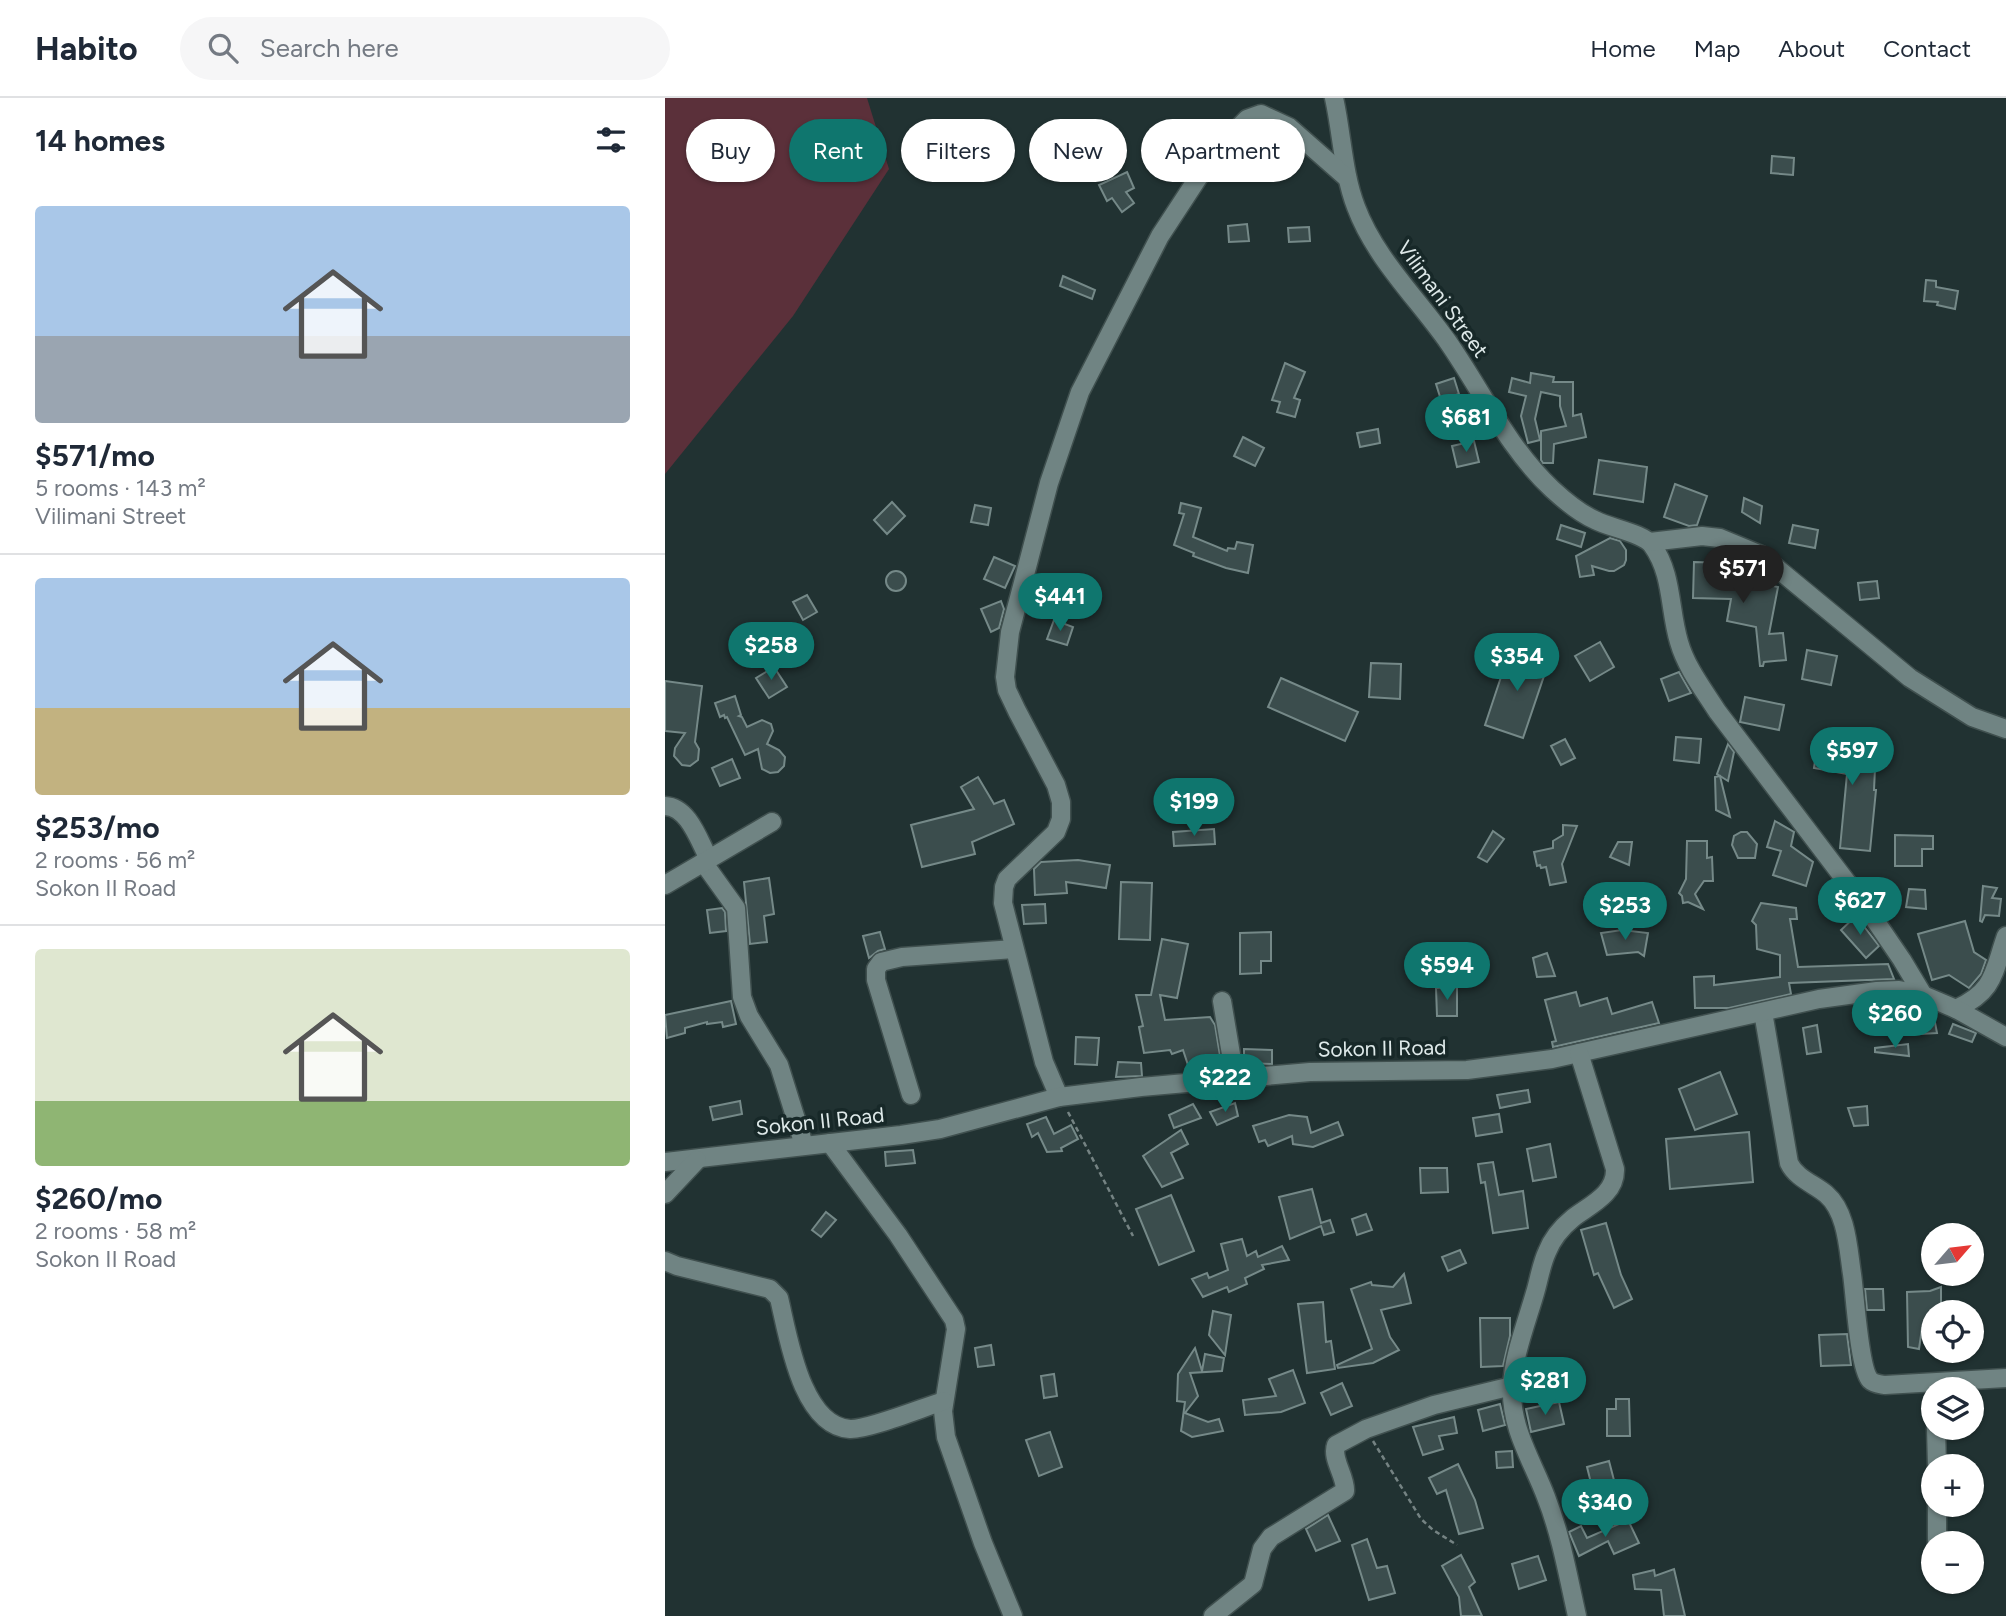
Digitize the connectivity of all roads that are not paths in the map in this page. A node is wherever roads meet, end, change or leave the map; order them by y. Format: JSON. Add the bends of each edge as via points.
{"nodes":[{"id":1,"x":1334,"y":98,"type":"edge"},
{"id":2,"x":1347,"y":178,"type":"junction"},
{"id":3,"x":1650,"y":542,"type":"junction"},
{"id":4,"x":2006,"y":729,"type":"edge"},
{"id":5,"x":665,"y":806,"type":"edge"},
{"id":6,"x":772,"y":822,"type":"dead end"},
{"id":7,"x":706,"y":860,"type":"junction"},
{"id":8,"x":665,"y":885,"type":"edge"},
{"id":9,"x":2006,"y":936,"type":"edge"},
{"id":10,"x":1014,"y":949,"type":"junction"},
{"id":11,"x":1923,"y":995,"type":"junction"},
{"id":12,"x":1222,"y":1001,"type":"dead end"},
{"id":13,"x":1956,"y":1009,"type":"junction"},
{"id":14,"x":1763,"y":1012,"type":"junction"},
{"id":15,"x":2006,"y":1037,"type":"edge"},
{"id":16,"x":1579,"y":1053,"type":"junction"},
{"id":17,"x":1235,"y":1078,"type":"junction"},
{"id":18,"x":911,"y":1096,"type":"dead end"},
{"id":19,"x":1059,"y":1097,"type":"junction"},
{"id":20,"x":830,"y":1143,"type":"junction"},
{"id":21,"x":804,"y":1146,"type":"junction"},
{"id":22,"x":697,"y":1160,"type":"junction"},
{"id":23,"x":665,"y":1162,"type":"edge"},
{"id":24,"x":665,"y":1194,"type":"edge"},
{"id":25,"x":665,"y":1261,"type":"edge"},
{"id":26,"x":2006,"y":1378,"type":"edge"},
{"id":27,"x":1984,"y":1381,"type":"edge"},
{"id":28,"x":1921,"y":1385,"type":"edge"},
{"id":29,"x":1512,"y":1386,"type":"junction"},
{"id":30,"x":944,"y":1401,"type":"junction"},
{"id":31,"x":1013,"y":1616,"type":"edge"},
{"id":32,"x":1213,"y":1616,"type":"edge"},
{"id":33,"x":1577,"y":1616,"type":"edge"}],
"edges":[{"from":1,"to":2,"type":"street","name":"Vilimani Street"},
{"from":2,"to":3,"type":"street","name":"Vilimani Street","via":[[1356,208],[1377,246],[1527,462],[1572,506]]},
{"from":2,"to":10,"type":"street","via":[[1289,127],[1261,114],[1247,119],[1215,152],[1160,236],[1080,392],[1049,483],[1006,656],[1007,690],[1061,802],[1056,832],[1013,872],[1004,887],[1003,903]]},
{"from":3,"to":4,"type":"street","via":[[1702,536],[1761,555],[1910,678],[1972,716]]},
{"from":3,"to":11,"type":"street","via":[[1668,579],[1680,645],[1701,686],[1868,910]]},
{"from":5,"to":7,"type":"street","via":[[678,809],[687,818]]},
{"from":6,"to":7,"type":"street"},
{"from":7,"to":8,"type":"street"},
{"from":7,"to":21,"type":"street","via":[[736,908],[742,998],[779,1065]]},
{"from":9,"to":13,"type":"street","via":[[1985,991]]},
{"from":10,"to":18,"type":"street","via":[[902,957],[881,962],[876,969]]},
{"from":10,"to":19,"type":"street","via":[[1044,1062]]},
{"from":11,"to":13,"type":"street","name":"Sokon II Road"},
{"from":11,"to":14,"type":"street","name":"Sokon II Road","via":[[1877,991]]},
{"from":12,"to":17,"type":"street"},
{"from":13,"to":15,"type":"street","name":"Sokon II Road"},
{"from":14,"to":16,"type":"street","name":"Sokon II Road"},
{"from":14,"to":28,"type":"street","via":[[1789,1163],[1833,1202],[1847,1237],[1866,1373],[1879,1384]]},
{"from":16,"to":17,"type":"street","name":"Sokon II Road","via":[[1467,1070]]},
{"from":16,"to":29,"type":"street","via":[[1616,1177],[1602,1197],[1558,1233],[1547,1252]]},
{"from":17,"to":19,"type":"street","name":"Sokon II Road"},
{"from":19,"to":20,"type":"street","name":"Sokon II Road","via":[[940,1129]]},
{"from":20,"to":21,"type":"street","name":"Sokon II Road"},
{"from":20,"to":30,"type":"street","via":[[954,1320]]},
{"from":21,"to":22,"type":"street","name":"Sokon II Road"},
{"from":22,"to":23,"type":"street","name":"Sokon II Road"},
{"from":22,"to":24,"type":"street"},
{"from":25,"to":30,"type":"street","via":[[770,1289],[779,1298],[804,1392],[833,1423],[850,1429]]},
{"from":26,"to":27,"type":"street"},
{"from":29,"to":32,"type":"street","via":[[1434,1405],[1342,1441],[1334,1448],[1345,1492],[1272,1537],[1262,1549],[1253,1584]]},
{"from":29,"to":33,"type":"street","via":[[1518,1434],[1547,1499]]},
{"from":30,"to":31,"type":"street","via":[[946,1437]]}]}
